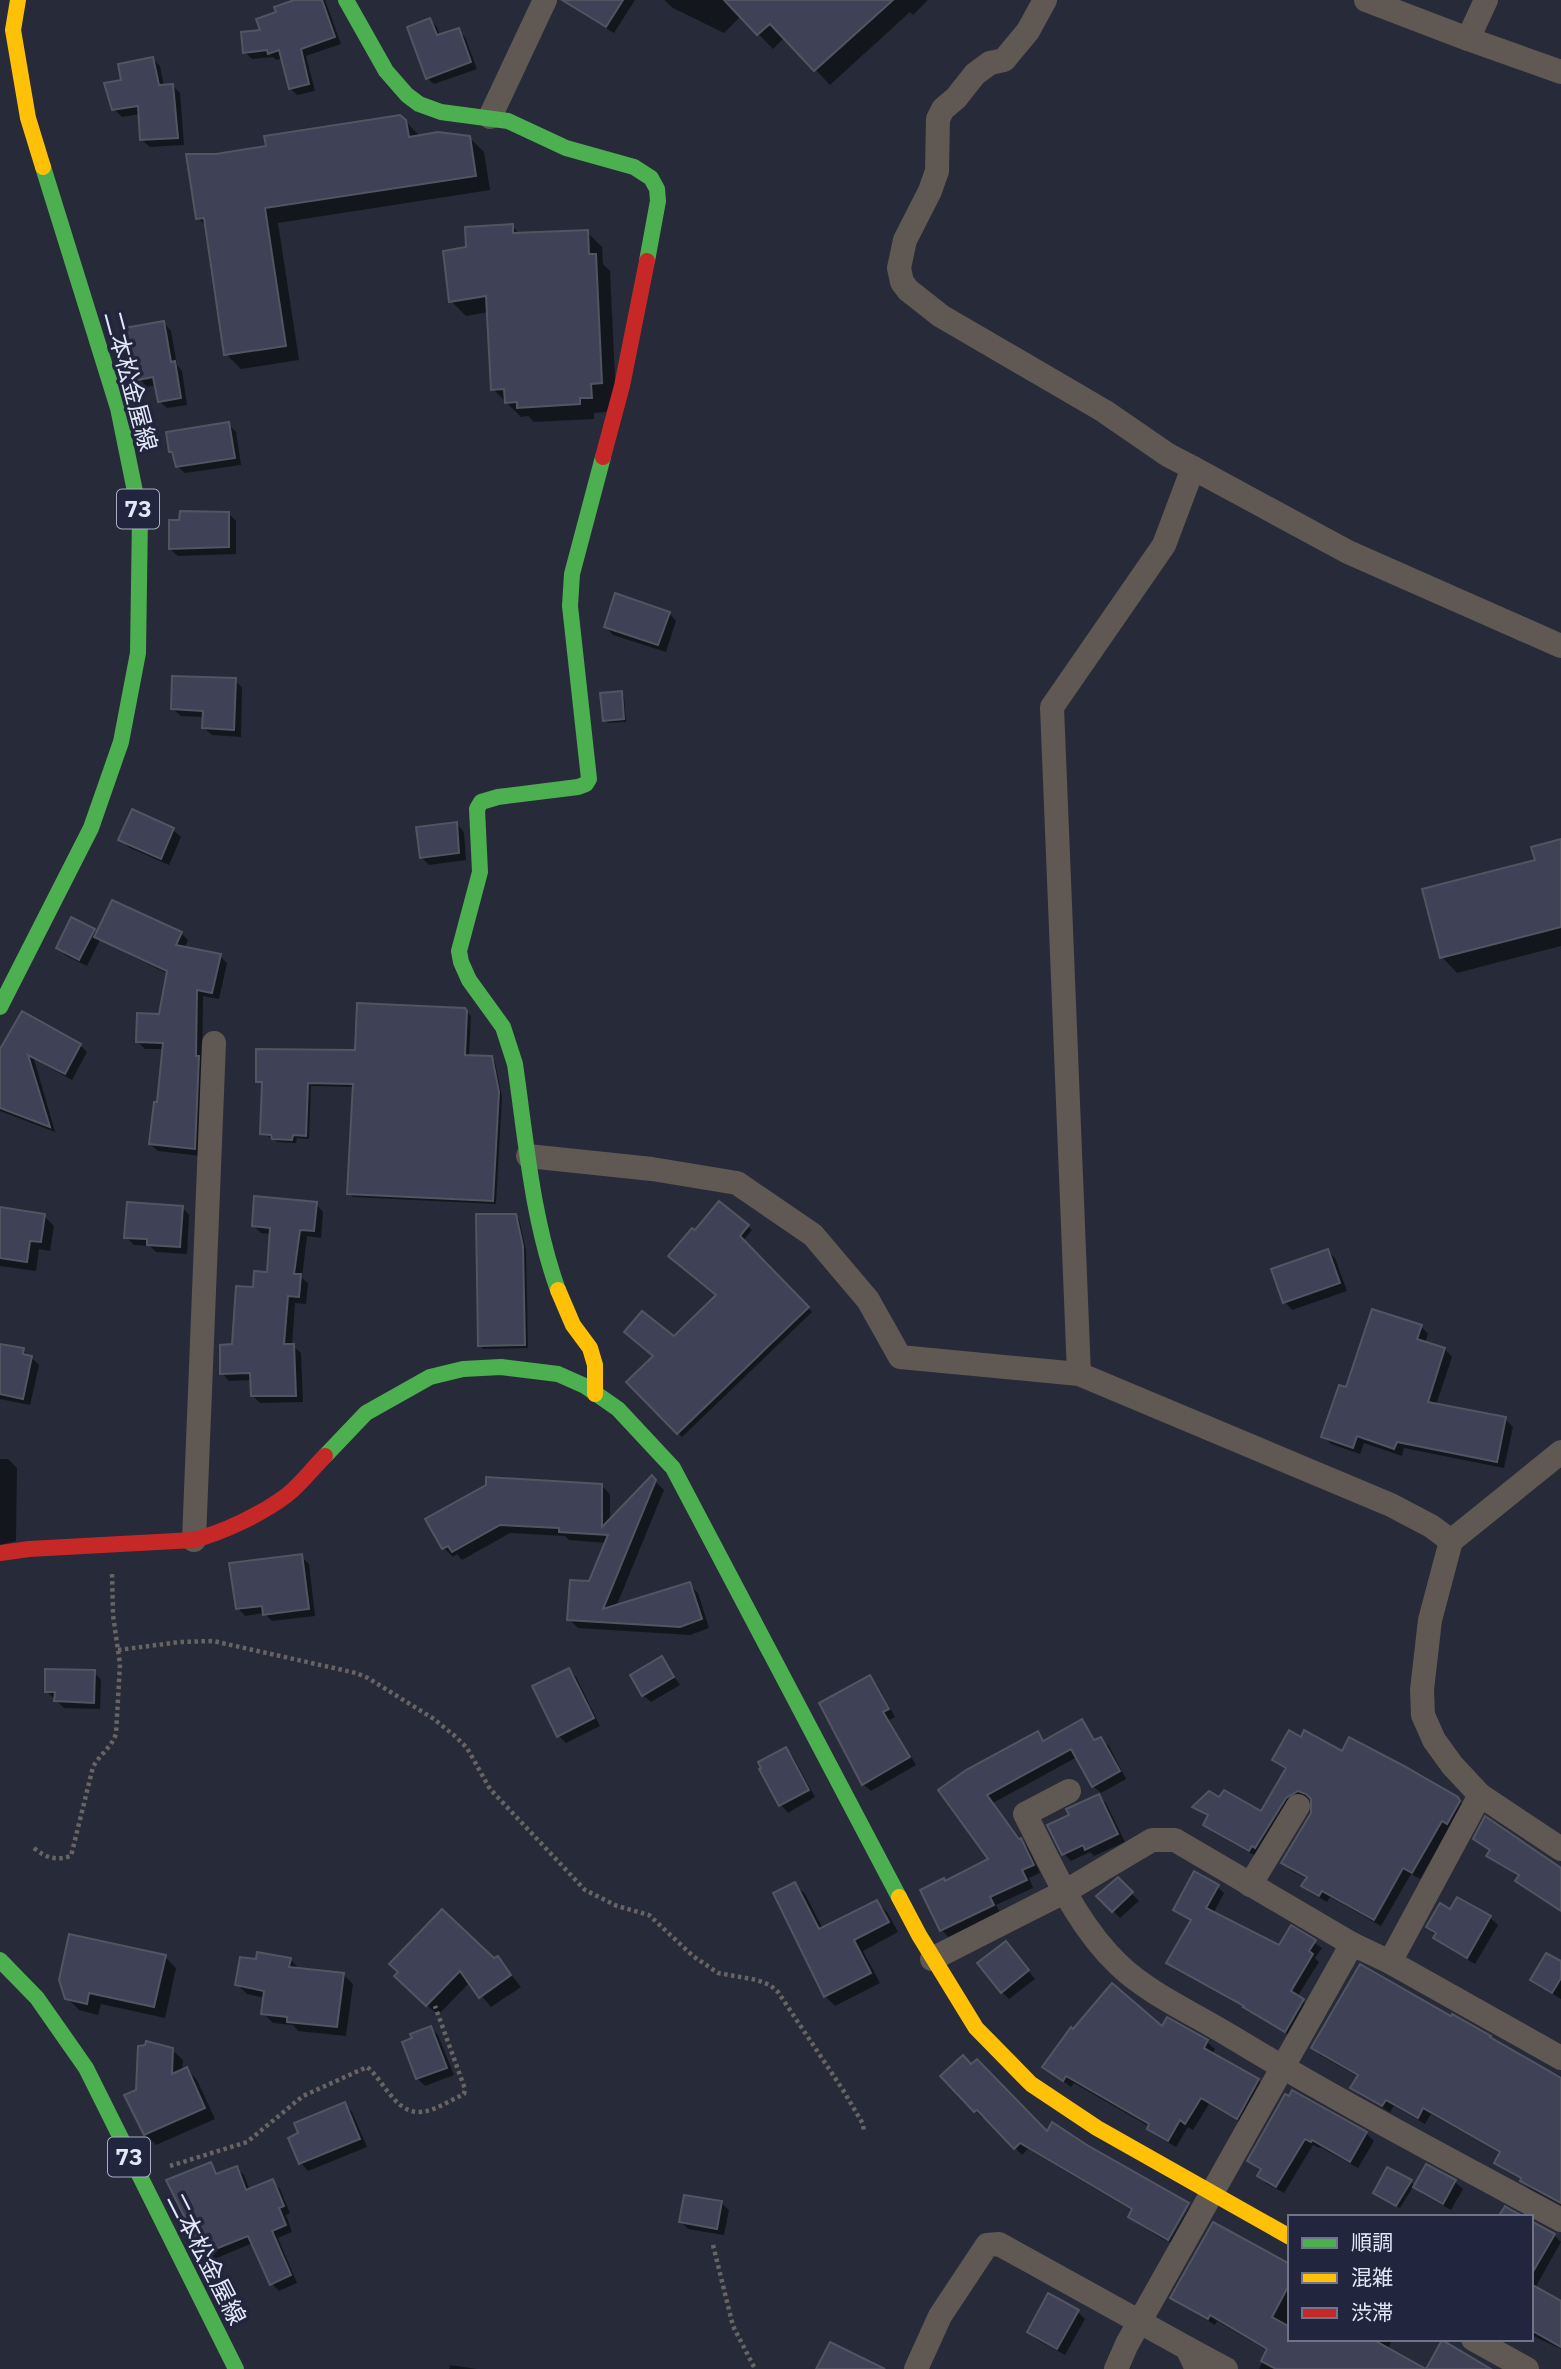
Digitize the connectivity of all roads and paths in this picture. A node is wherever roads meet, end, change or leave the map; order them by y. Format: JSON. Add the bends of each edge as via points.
{"nodes":[{"id":1,"x":18,"y":0,"type":"edge"},
{"id":2,"x":346,"y":0,"type":"edge"},
{"id":3,"x":545,"y":0,"type":"edge"},
{"id":4,"x":1045,"y":0,"type":"edge"},
{"id":5,"x":1366,"y":0,"type":"edge"},
{"id":6,"x":1486,"y":0,"type":"edge"},
{"id":7,"x":1468,"y":39,"type":"junction"},
{"id":8,"x":1561,"y":72,"type":"edge"},
{"id":9,"x":490,"y":117,"type":"junction"},
{"id":10,"x":1193,"y":468,"type":"junction"},
{"id":11,"x":1561,"y":646,"type":"edge"},
{"id":12,"x":0,"y":957,"type":"edge"},
{"id":13,"x":6,"y":996,"type":"edge"},
{"id":14,"x":214,"y":1043,"type":"dead end"},
{"id":15,"x":528,"y":1156,"type":"junction"},
{"id":16,"x":1079,"y":1374,"type":"junction"},
{"id":17,"x":595,"y":1394,"type":"junction"},
{"id":18,"x":1561,"y":1452,"type":"edge"},
{"id":19,"x":194,"y":1540,"type":"junction"},
{"id":20,"x":1451,"y":1541,"type":"junction"},
{"id":21,"x":111,"y":1544,"type":"junction"},
{"id":22,"x":0,"y":1553,"type":"edge"},
{"id":23,"x":118,"y":1650,"type":"junction"},
{"id":24,"x":1069,"y":1791,"type":"dead end"},
{"id":25,"x":1480,"y":1795,"type":"junction"},
{"id":26,"x":1297,"y":1806,"type":"dead end"},
{"id":27,"x":34,"y":1848,"type":"dead end"},
{"id":28,"x":1561,"y":1849,"type":"edge"},
{"id":29,"x":1250,"y":1885,"type":"junction"},
{"id":30,"x":1066,"y":1891,"type":"junction"},
{"id":31,"x":1352,"y":1944,"type":"junction"},
{"id":32,"x":932,"y":1959,"type":"junction"},
{"id":33,"x":0,"y":1960,"type":"edge"},
{"id":34,"x":1390,"y":1962,"type":"junction"},
{"id":35,"x":435,"y":2006,"type":"dead end"},
{"id":36,"x":1561,"y":2058,"type":"edge"},
{"id":37,"x":1281,"y":2067,"type":"junction"},
{"id":38,"x":864,"y":2132,"type":"dead end"},
{"id":39,"x":138,"y":2175,"type":"junction"},
{"id":40,"x":1210,"y":2193,"type":"junction"},
{"id":41,"x":1561,"y":2221,"type":"edge"},
{"id":42,"x":1288,"y":2236,"type":"edge"},
{"id":43,"x":713,"y":2245,"type":"dead end"},
{"id":44,"x":1141,"y":2321,"type":"junction"},
{"id":45,"x":1477,"y":2341,"type":"edge"},
{"id":46,"x":1192,"y":2359,"type":"edge"},
{"id":47,"x":236,"y":2369,"type":"edge"},
{"id":48,"x":755,"y":2369,"type":"edge"},
{"id":49,"x":916,"y":2369,"type":"edge"},
{"id":50,"x":1116,"y":2369,"type":"edge"},
{"id":51,"x":1226,"y":2369,"type":"edge"},
{"id":52,"x":1527,"y":2369,"type":"edge"}],
"edges":[{"from":1,"to":13,"type":"street","name":"二本松金屋線","number":"73","via":[[13,30],[28,118],[118,408],[139,516],[138,653],[121,743],[91,828]]},
{"from":2,"to":9,"type":"street","via":[[378,58],[418,103],[446,114]]},
{"from":3,"to":9,"type":"street"},
{"from":4,"to":10,"type":"street","via":[[1004,60],[975,74],[943,109],[938,119],[937,171],[905,240],[902,282],[941,316]]},
{"from":5,"to":7,"type":"street"},
{"from":6,"to":7,"type":"street"},
{"from":7,"to":8,"type":"street"},
{"from":9,"to":15,"type":"street","via":[[509,121],[566,149],[640,169],[651,178],[658,195],[622,386],[572,574],[570,606],[589,779],[578,787],[489,799],[477,809],[480,872],[461,937],[459,962],[501,1022],[515,1064]]},
{"from":10,"to":11,"type":"street","via":[[1348,552]]},
{"from":10,"to":16,"type":"street","via":[[1164,545],[1052,707]]},
{"from":12,"to":13,"type":"street"},
{"from":14,"to":19,"type":"street"},
{"from":15,"to":16,"type":"street","via":[[737,1183],[813,1235],[868,1300],[900,1357]]},
{"from":15,"to":17,"type":"street","via":[[548,1262],[573,1325],[590,1348]]},
{"from":16,"to":20,"type":"street","via":[[1391,1505]]},
{"from":17,"to":19,"type":"street","via":[[558,1374],[501,1367],[430,1377],[366,1413],[287,1495],[243,1521]]},
{"from":17,"to":32,"type":"street","via":[[618,1409],[673,1468]]},
{"from":18,"to":20,"type":"street"},
{"from":19,"to":21,"type":"street"},
{"from":20,"to":25,"type":"street","via":[[1430,1620],[1423,1715],[1434,1740]]},
{"from":21,"to":22,"type":"street"},
{"from":21,"to":23,"type":"path"},
{"from":23,"to":27,"type":"path","via":[[116,1734],[93,1767],[71,1856],[53,1859]]},
{"from":23,"to":38,"type":"path","via":[[214,1641],[356,1673],[434,1719],[467,1748],[490,1789],[585,1890],[610,1904],[649,1915],[706,1967],[757,1980],[778,1992],[843,2090]]},
{"from":24,"to":30,"type":"street","via":[[1024,1814]]},
{"from":25,"to":28,"type":"street"},
{"from":25,"to":34,"type":"street"},
{"from":26,"to":29,"type":"street"},
{"from":29,"to":30,"type":"street","via":[[1175,1840],[1152,1840]]},
{"from":29,"to":31,"type":"street"},
{"from":30,"to":32,"type":"street"},
{"from":30,"to":37,"type":"street","via":[[1096,1940],[1121,1967]]},
{"from":31,"to":34,"type":"street"},
{"from":31,"to":37,"type":"street"},
{"from":32,"to":40,"type":"street","via":[[976,2028],[1031,2084]]},
{"from":33,"to":39,"type":"street","name":"二本松金屋線","number":"73","via":[[37,1998],[86,2068]]},
{"from":34,"to":36,"type":"street"},
{"from":35,"to":39,"type":"path","via":[[464,2094],[422,2112],[406,2111],[367,2067],[303,2096],[247,2142]]},
{"from":37,"to":40,"type":"street"},
{"from":37,"to":41,"type":"street"},
{"from":39,"to":47,"type":"street","name":"二本松金屋線","number":"73"},
{"from":40,"to":42,"type":"street"},
{"from":40,"to":44,"type":"street"},
{"from":43,"to":48,"type":"path","via":[[733,2326]]},
{"from":44,"to":46,"type":"street"},
{"from":44,"to":49,"type":"street","via":[[999,2244],[987,2245],[940,2316]]},
{"from":44,"to":50,"type":"street"},
{"from":45,"to":52,"type":"street"},
{"from":46,"to":51,"type":"street"}]}
